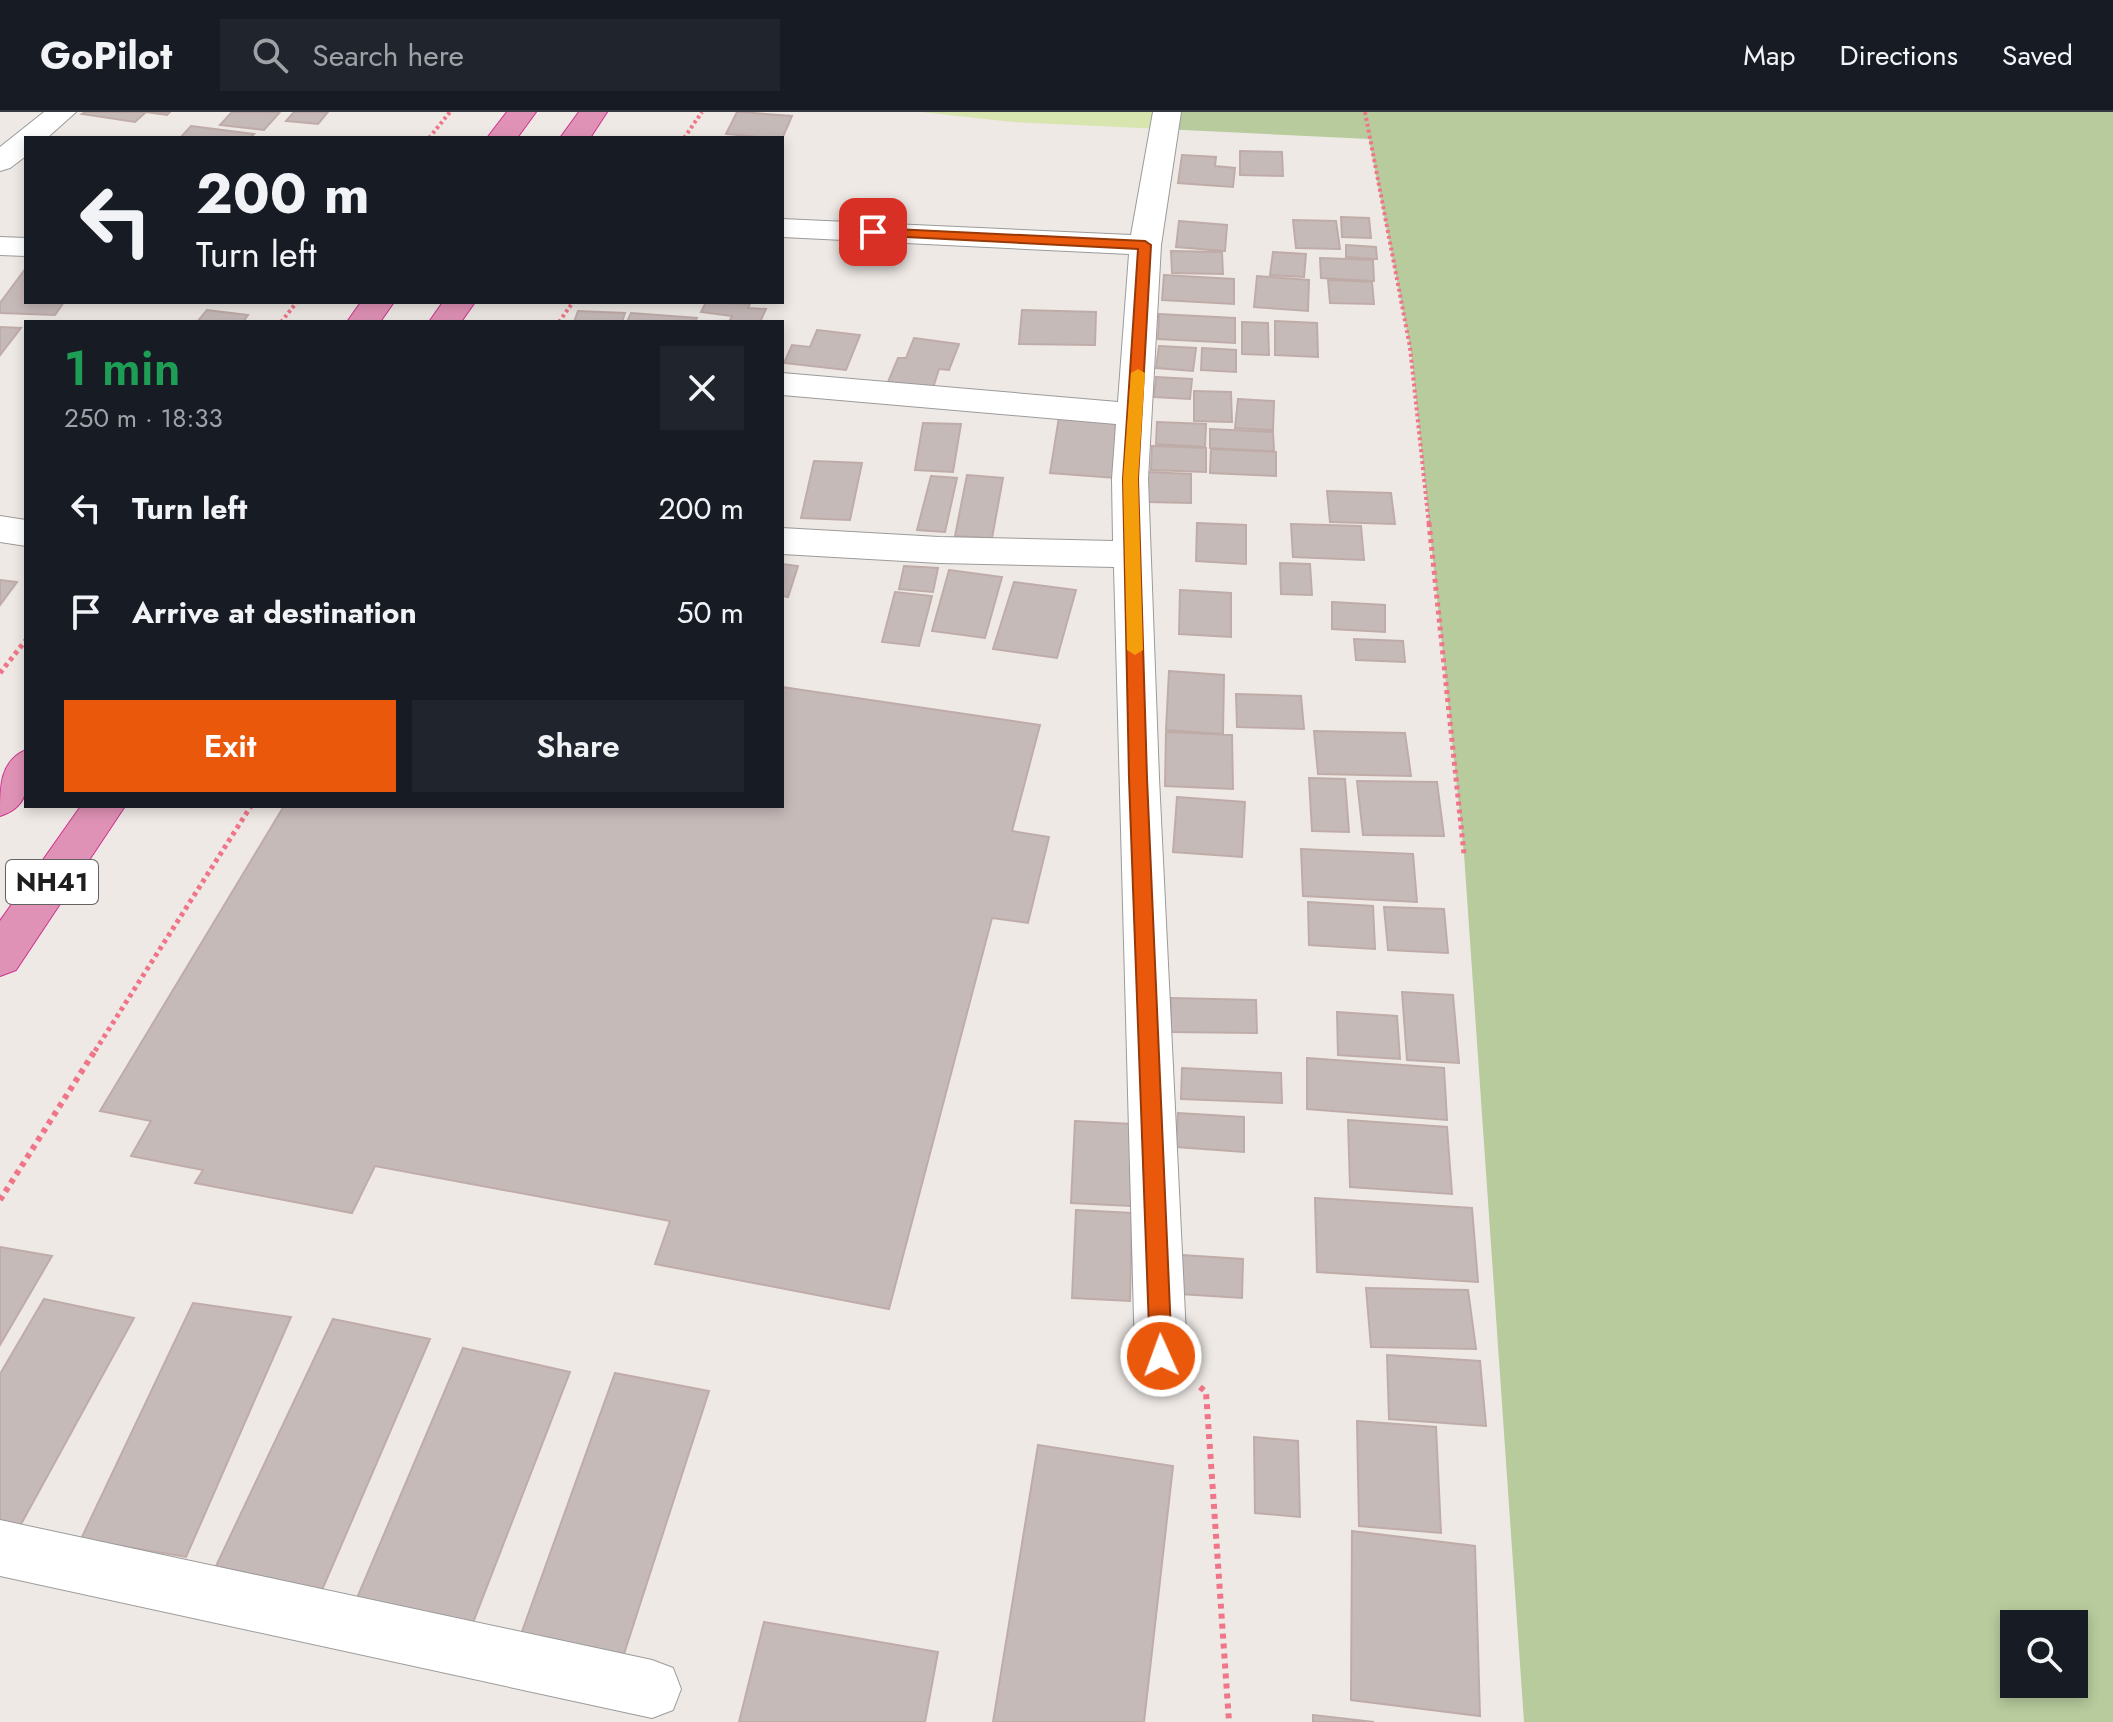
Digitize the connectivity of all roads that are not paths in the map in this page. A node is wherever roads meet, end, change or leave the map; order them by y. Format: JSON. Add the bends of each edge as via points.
{"nodes":[{"id":1,"x":62,"y":112,"type":"edge"},
{"id":2,"x":522,"y":112,"type":"edge"},
{"id":3,"x":593,"y":112,"type":"edge"},
{"id":4,"x":1167,"y":112,"type":"edge"},
{"id":5,"x":32,"y":136,"type":"edge"},
{"id":6,"x":504,"y":136,"type":"edge"},
{"id":7,"x":576,"y":136,"type":"edge"},
{"id":8,"x":24,"y":142,"type":"edge"},
{"id":9,"x":0,"y":162,"type":"edge"},
{"id":10,"x":784,"y":228,"type":"edge"},
{"id":11,"x":1145,"y":245,"type":"junction"},
{"id":12,"x":0,"y":246,"type":"edge"},
{"id":13,"x":24,"y":247,"type":"edge"},
{"id":14,"x":784,"y":384,"type":"edge"},
{"id":15,"x":1136,"y":415,"type":"junction"},
{"id":16,"x":0,"y":529,"type":"edge"},
{"id":17,"x":24,"y":533,"type":"edge"},
{"id":18,"x":784,"y":541,"type":"edge"},
{"id":19,"x":1132,"y":554,"type":"junction"},
{"id":20,"x":24,"y":769,"type":"edge"},
{"id":21,"x":0,"y":800,"type":"edge"},
{"id":22,"x":103,"y":808,"type":"edge"},
{"id":23,"x":0,"y":957,"type":"edge"},
{"id":24,"x":1161,"y":1356,"type":"road end"},
{"id":25,"x":0,"y":1548,"type":"edge"},
{"id":26,"x":652,"y":1689,"type":"dead end"}],
"edges":[{"from":1,"to":5,"type":"street"},
{"from":2,"to":6,"type":"highway"},
{"from":3,"to":7,"type":"highway"},
{"from":4,"to":11,"type":"street"},
{"from":8,"to":9,"type":"street"},
{"from":10,"to":11,"type":"street"},
{"from":11,"to":15,"type":"street"},
{"from":12,"to":13,"type":"street"},
{"from":14,"to":15,"type":"street"},
{"from":15,"to":19,"type":"street","via":[[1130,479]]},
{"from":16,"to":17,"type":"street"},
{"from":18,"to":19,"type":"street"},
{"from":19,"to":24,"type":"street"},
{"from":20,"to":21,"type":"highway"},
{"from":22,"to":23,"type":"highway","number":"NH41"},
{"from":25,"to":26,"type":"street"}]}
